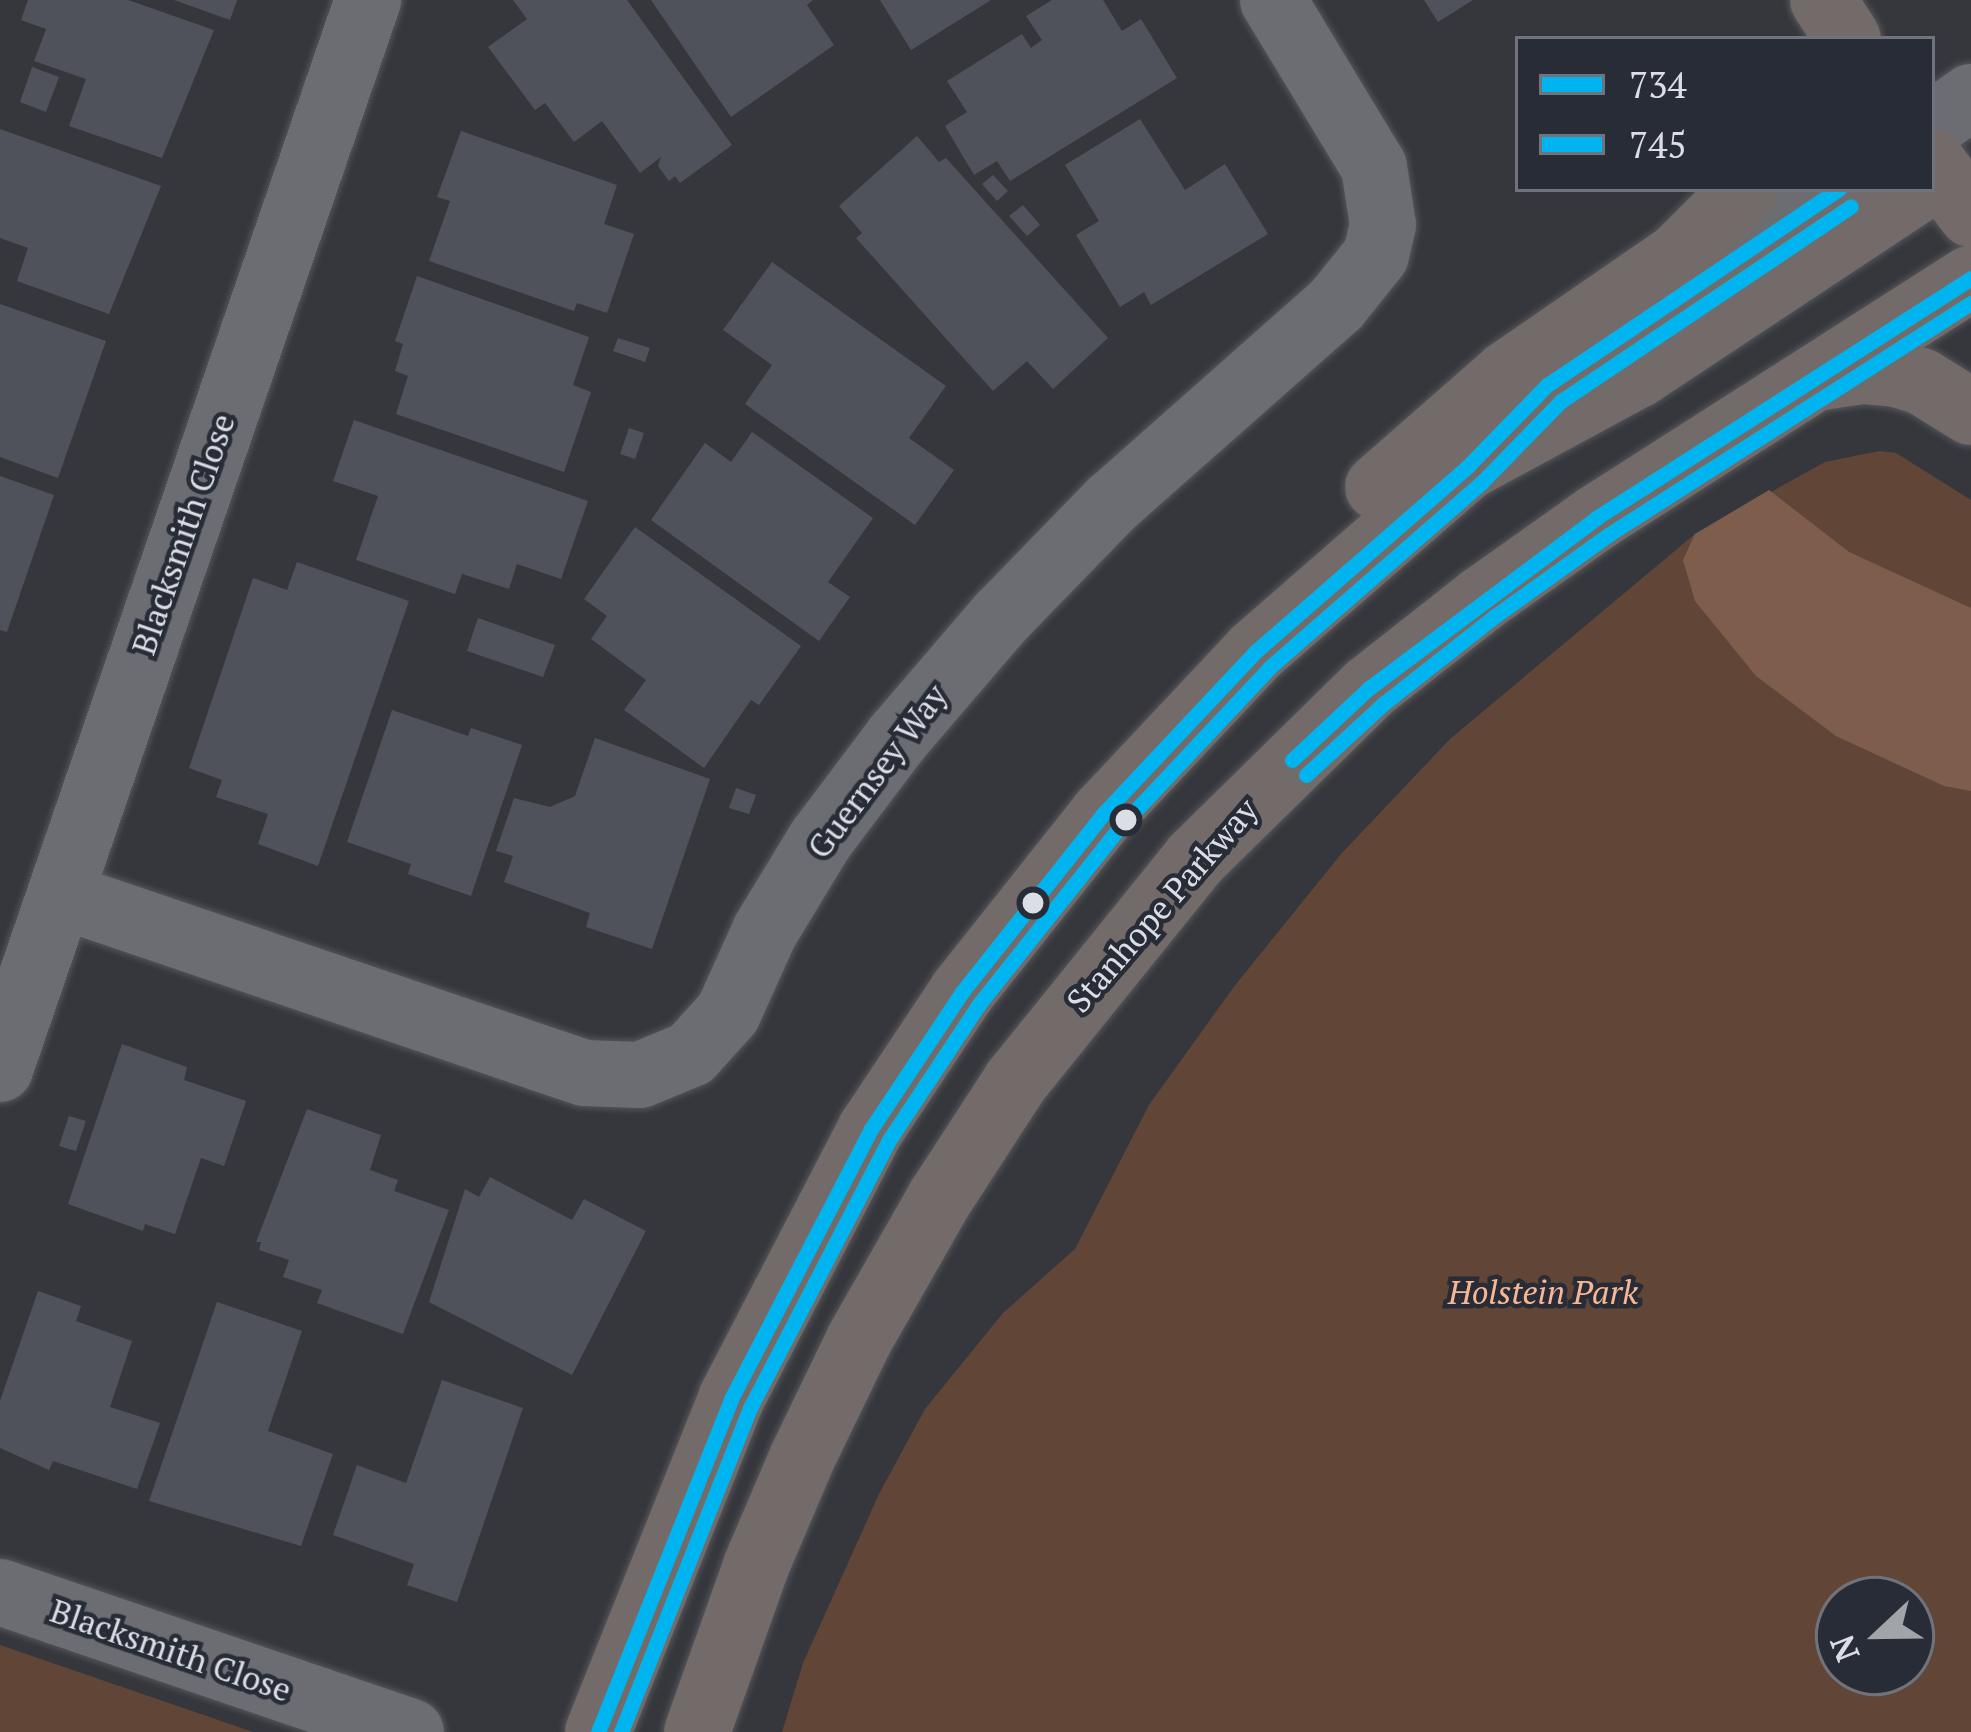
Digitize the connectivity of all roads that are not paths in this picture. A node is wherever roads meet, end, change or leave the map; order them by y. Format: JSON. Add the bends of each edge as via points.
{"nodes":[{"id":1,"x":368,"y":0,"type":"edge"},
{"id":2,"x":1273,"y":0,"type":"edge"},
{"id":3,"x":1792,"y":0,"type":"edge"},
{"id":4,"x":1823,"y":0,"type":"edge"},
{"id":5,"x":1801,"y":36,"type":"edge"},
{"id":6,"x":1846,"y":36,"type":"edge"},
{"id":7,"x":1971,"y":97,"type":"edge"},
{"id":8,"x":1942,"y":171,"type":"edge"},
{"id":9,"x":1742,"y":192,"type":"edge"},
{"id":10,"x":1835,"y":192,"type":"edge"},
{"id":11,"x":1911,"y":192,"type":"edge"},
{"id":12,"x":1971,"y":278,"type":"edge"},
{"id":13,"x":1815,"y":379,"type":"junction"},
{"id":14,"x":1971,"y":412,"type":"edge"},
{"id":15,"x":1467,"y":466,"type":"junction"},
{"id":16,"x":1255,"y":652,"type":"junction"},
{"id":17,"x":60,"y":895,"type":"junction"},
{"id":18,"x":0,"y":1069,"type":"edge"},
{"id":19,"x":0,"y":1592,"type":"edge"},
{"id":20,"x":411,"y":1732,"type":"edge"},
{"id":21,"x":598,"y":1732,"type":"edge"},
{"id":22,"x":697,"y":1732,"type":"edge"}],
"edges":[{"from":1,"to":17,"type":"street","name":"Blacksmith Close"},
{"from":2,"to":17,"type":"street","name":"Guernsey Way","via":[[1374,167],[1383,209],[1376,255],[1336,305],[1112,503],[898,737],[820,839],[728,1012],[691,1054],[640,1075],[584,1072]]},
{"from":3,"to":5,"type":"main road"},
{"from":4,"to":6,"type":"main road"},
{"from":7,"to":8,"type":"street"},
{"from":9,"to":16,"type":"main road","via":[[1678,256],[1507,374],[1399,465],[1298,574]]},
{"from":10,"to":15,"type":"street","via":[[1547,385]]},
{"from":11,"to":15,"type":"main road","via":[[1640,374]]},
{"from":12,"to":13,"type":"main road","name":"Stanhope Parkway"},
{"from":13,"to":14,"type":"main road","via":[[1896,374]]},
{"from":13,"to":22,"type":"main road","name":"Stanhope Parkway","via":[[1597,518],[1411,652],[1273,778],[1122,944],[1016,1081],[859,1340],[755,1566]]},
{"from":15,"to":16,"type":"main road"},
{"from":16,"to":21,"type":"main road","via":[[1103,814],[962,992],[871,1129],[731,1399]]},
{"from":17,"to":18,"type":"street","name":"Blacksmith Close"},
{"from":19,"to":20,"type":"street","name":"Blacksmith Close"}]}
